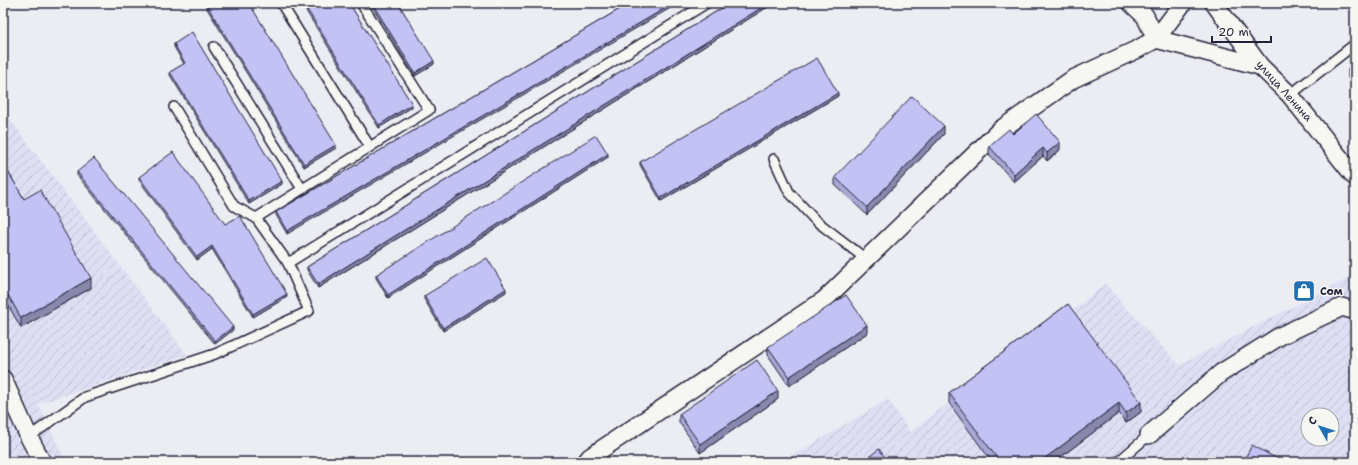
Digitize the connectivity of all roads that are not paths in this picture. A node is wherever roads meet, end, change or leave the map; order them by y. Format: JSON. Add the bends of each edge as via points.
{"nodes":[{"id":1,"x":281,"y":3,"type":"edge"},
{"id":2,"x":361,"y":3,"type":"edge"},
{"id":3,"x":707,"y":3,"type":"edge"},
{"id":4,"x":1131,"y":3,"type":"edge"},
{"id":5,"x":1184,"y":3,"type":"edge"},
{"id":6,"x":1214,"y":3,"type":"edge"},
{"id":7,"x":1156,"y":39,"type":"junction"},
{"id":8,"x":1355,"y":44,"type":"edge"},
{"id":9,"x":214,"y":47,"type":"dead end"},
{"id":10,"x":1260,"y":66,"type":"junction"},
{"id":11,"x":1290,"y":95,"type":"junction"},
{"id":12,"x":174,"y":107,"type":"dead end"},
{"id":13,"x":370,"y":147,"type":"junction"},
{"id":14,"x":774,"y":160,"type":"dead end"},
{"id":15,"x":1355,"y":177,"type":"edge"},
{"id":16,"x":302,"y":189,"type":"junction"},
{"id":17,"x":256,"y":218,"type":"junction"},
{"id":18,"x":866,"y":259,"type":"junction"},
{"id":19,"x":288,"y":263,"type":"junction"},
{"id":20,"x":1355,"y":311,"type":"edge"},
{"id":21,"x":3,"y":379,"type":"edge"},
{"id":22,"x":1149,"y":435,"type":"joint"},
{"id":23,"x":29,"y":436,"type":"junction"},
{"id":24,"x":42,"y":462,"type":"edge"},
{"id":25,"x":586,"y":462,"type":"edge"},
{"id":26,"x":1118,"y":462,"type":"edge"}],
"edges":[{"from":1,"to":13,"type":"lane"},
{"from":2,"to":13,"type":"lane","via":[[429,110]]},
{"from":3,"to":19,"type":"lane"},
{"from":4,"to":7,"type":"street","via":[[1145,16]]},
{"from":5,"to":7,"type":"street"},
{"from":6,"to":10,"type":"street","name":"улица Ленина"},
{"from":7,"to":10,"type":"street"},
{"from":7,"to":18,"type":"street","via":[[1073,79],[1000,130]]},
{"from":8,"to":11,"type":"lane"},
{"from":9,"to":16,"type":"lane"},
{"from":10,"to":11,"type":"street","name":"улица Ленина"},
{"from":11,"to":15,"type":"street","name":"улица Ленина"},
{"from":12,"to":17,"type":"lane","via":[[234,206]]},
{"from":13,"to":16,"type":"lane"},
{"from":14,"to":18,"type":"lane","via":[[789,192],[815,220]]},
{"from":16,"to":17,"type":"lane"},
{"from":17,"to":19,"type":"lane"},
{"from":18,"to":25,"type":"street","via":[[824,300]]},
{"from":19,"to":23,"type":"lane","via":[[309,311],[215,354],[85,397]]},
{"from":20,"to":22,"type":"street","via":[[1342,307],[1280,336],[1220,373]]},
{"from":21,"to":23,"type":"street"},
{"from":22,"to":26,"type":"lane"},
{"from":23,"to":24,"type":"street"}]}
